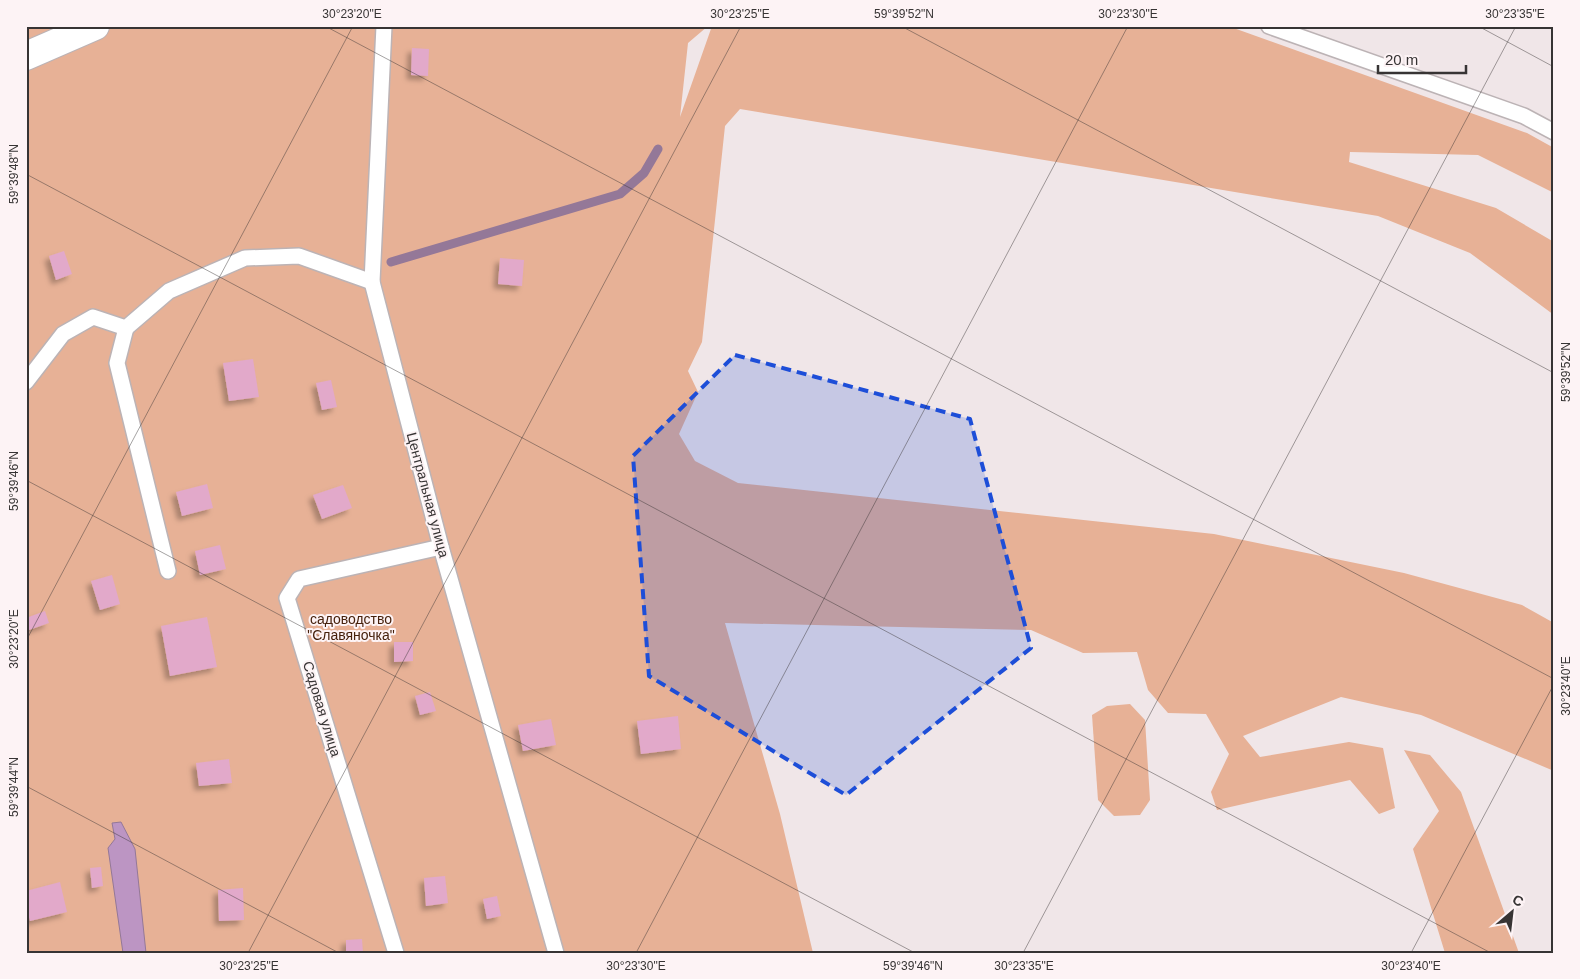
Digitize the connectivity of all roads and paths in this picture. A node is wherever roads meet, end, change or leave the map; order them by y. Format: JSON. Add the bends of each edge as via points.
{"nodes":[{"id":1,"x":95,"y":26,"type":"edge"},
{"id":2,"x":384,"y":26,"type":"edge"},
{"id":3,"x":1269,"y":26,"type":"edge"},
{"id":4,"x":26,"y":56,"type":"edge"},
{"id":5,"x":1554,"y":132,"type":"edge"},
{"id":6,"x":372,"y":282,"type":"junction"},
{"id":7,"x":126,"y":328,"type":"junction"},
{"id":8,"x":26,"y":382,"type":"edge"},
{"id":9,"x":441,"y":546,"type":"junction"},
{"id":10,"x":168,"y":571,"type":"dead end"},
{"id":11,"x":396,"y":953,"type":"edge"},
{"id":12,"x":556,"y":953,"type":"edge"}],
"edges":[{"from":1,"to":4,"type":"street"},
{"from":2,"to":6,"type":"lane","name":"Центральная улица"},
{"from":3,"to":5,"type":"lane","via":[[1524,116]]},
{"from":6,"to":7,"type":"lane","via":[[299,256],[245,258],[169,291]]},
{"from":6,"to":9,"type":"lane","name":"Центральная улица"},
{"from":7,"to":8,"type":"lane","via":[[93,317],[63,334]]},
{"from":7,"to":10,"type":"lane","via":[[117,363]]},
{"from":9,"to":11,"type":"lane","name":"Садовая улица","via":[[299,579],[288,598]]},
{"from":9,"to":12,"type":"lane","name":"Центральная улица"}]}
